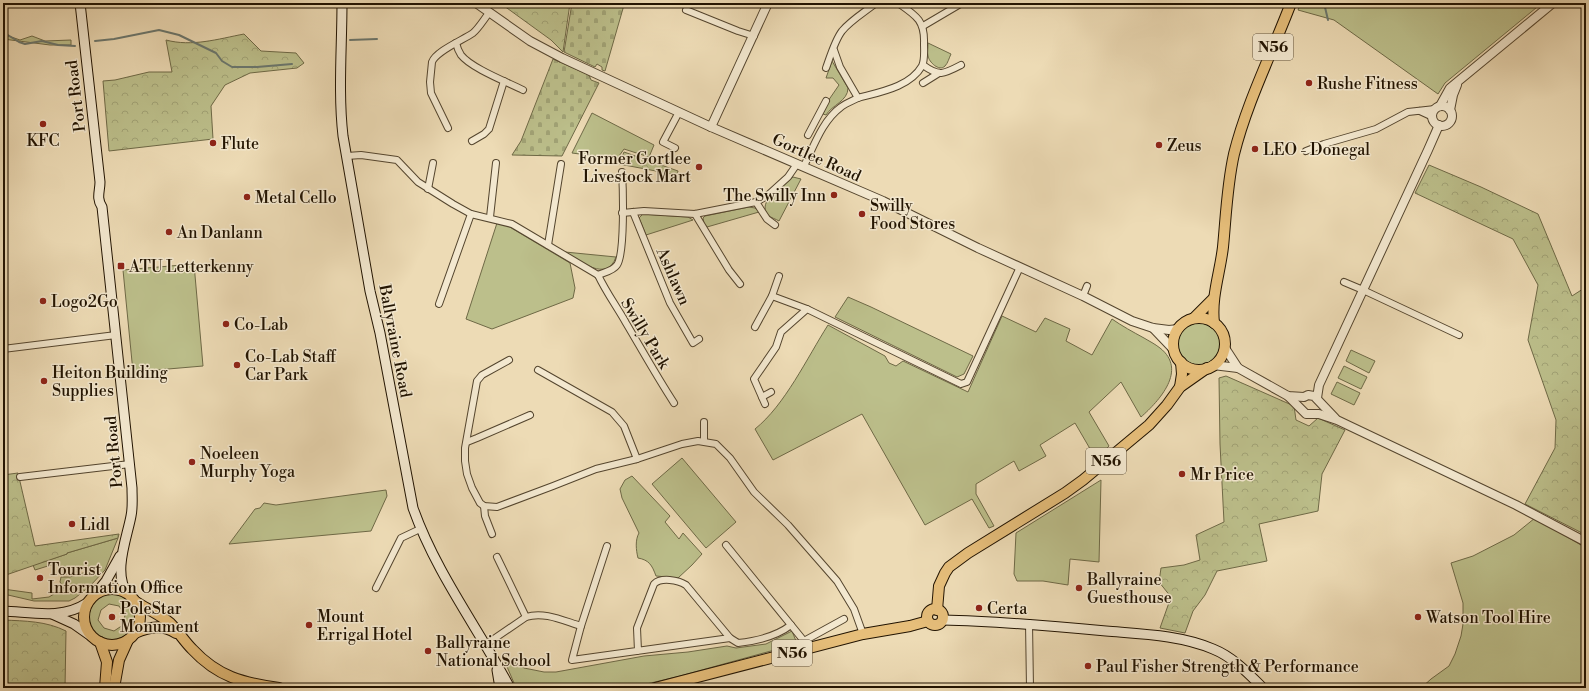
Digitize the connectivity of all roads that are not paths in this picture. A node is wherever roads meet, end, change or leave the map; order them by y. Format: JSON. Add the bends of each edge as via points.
{"nodes":[{"id":1,"x":80,"y":3,"type":"edge"},
{"id":2,"x":342,"y":3,"type":"edge"},
{"id":3,"x":476,"y":3,"type":"edge"},
{"id":4,"x":768,"y":3,"type":"edge"},
{"id":5,"x":876,"y":3,"type":"edge"},
{"id":6,"x":898,"y":3,"type":"edge"},
{"id":7,"x":962,"y":3,"type":"edge"},
{"id":8,"x":1291,"y":3,"type":"edge"},
{"id":9,"x":1553,"y":3,"type":"edge"},
{"id":10,"x":686,"y":10,"type":"dead end"},
{"id":11,"x":489,"y":13,"type":"junction"},
{"id":12,"x":923,"y":26,"type":"junction"},
{"id":13,"x":754,"y":36,"type":"junction"},
{"id":14,"x":456,"y":43,"type":"junction"},
{"id":15,"x":834,"y":50,"type":"junction"},
{"id":16,"x":923,"y":64,"type":"junction"},
{"id":17,"x":961,"y":65,"type":"dead end"},
{"id":18,"x":826,"y":68,"type":"dead end"},
{"id":19,"x":939,"y":73,"type":"junction"},
{"id":20,"x":1461,"y":79,"type":"junction"},
{"id":21,"x":504,"y":81,"type":"junction"},
{"id":22,"x":923,"y":82,"type":"dead end"},
{"id":23,"x":523,"y":90,"type":"dead end"},
{"id":24,"x":858,"y":98,"type":"junction"},
{"id":25,"x":826,"y":101,"type":"dead end"},
{"id":26,"x":1437,"y":108,"type":"junction"},
{"id":27,"x":1450,"y":110,"type":"junction"},
{"id":28,"x":1420,"y":111,"type":"junction"},
{"id":29,"x":677,"y":115,"type":"junction"},
{"id":30,"x":818,"y":116,"type":"junction"},
{"id":31,"x":1433,"y":117,"type":"junction"},
{"id":32,"x":828,"y":120,"type":"junction"},
{"id":33,"x":1439,"y":125,"type":"junction"},
{"id":34,"x":711,"y":127,"type":"junction"},
{"id":35,"x":448,"y":128,"type":"dead end"},
{"id":36,"x":808,"y":135,"type":"dead end"},
{"id":37,"x":472,"y":141,"type":"dead end"},
{"id":38,"x":675,"y":148,"type":"dead end"},
{"id":39,"x":1306,"y":151,"type":"dead end"},
{"id":40,"x":347,"y":156,"type":"junction"},
{"id":41,"x":433,"y":163,"type":"dead end"},
{"id":42,"x":496,"y":163,"type":"dead end"},
{"id":43,"x":561,"y":164,"type":"dead end"},
{"id":44,"x":800,"y":165,"type":"junction"},
{"id":45,"x":622,"y":172,"type":"dead end"},
{"id":46,"x":428,"y":189,"type":"junction"},
{"id":47,"x":756,"y":202,"type":"junction"},
{"id":48,"x":633,"y":212,"type":"junction"},
{"id":49,"x":622,"y":213,"type":"junction"},
{"id":50,"x":471,"y":214,"type":"junction"},
{"id":51,"x":695,"y":214,"type":"junction"},
{"id":52,"x":490,"y":217,"type":"junction"},
{"id":53,"x":775,"y":225,"type":"dead end"},
{"id":54,"x":548,"y":245,"type":"junction"},
{"id":55,"x":1020,"y":267,"type":"junction"},
{"id":56,"x":598,"y":275,"type":"junction"},
{"id":57,"x":779,"y":276,"type":"dead end"},
{"id":58,"x":1344,"y":282,"type":"dead end"},
{"id":59,"x":740,"y":284,"type":"dead end"},
{"id":60,"x":1087,"y":286,"type":"dead end"},
{"id":61,"x":1363,"y":290,"type":"junction"},
{"id":62,"x":772,"y":296,"type":"junction"},
{"id":63,"x":1083,"y":296,"type":"junction"},
{"id":64,"x":1213,"y":299,"type":"junction"},
{"id":65,"x":438,"y":304,"type":"dead end"},
{"id":66,"x":807,"y":309,"type":"junction"},
{"id":67,"x":1194,"y":318,"type":"junction"},
{"id":68,"x":1214,"y":323,"type":"junction"},
{"id":69,"x":763,"y":326,"type":"dead end"},
{"id":70,"x":1153,"y":328,"type":"junction"},
{"id":71,"x":1178,"y":329,"type":"junction"},
{"id":72,"x":116,"y":335,"type":"junction"},
{"id":73,"x":1459,"y":335,"type":"dead end"},
{"id":74,"x":699,"y":340,"type":"dead end"},
{"id":75,"x":1224,"y":348,"type":"junction"},
{"id":76,"x":3,"y":349,"type":"edge"},
{"id":77,"x":1174,"y":350,"type":"junction"},
{"id":78,"x":509,"y":360,"type":"dead end"},
{"id":79,"x":1181,"y":362,"type":"junction"},
{"id":80,"x":1210,"y":367,"type":"junction"},
{"id":81,"x":1238,"y":368,"type":"junction"},
{"id":82,"x":538,"y":370,"type":"dead end"},
{"id":83,"x":1319,"y":385,"type":"junction"},
{"id":84,"x":1180,"y":387,"type":"junction"},
{"id":85,"x":771,"y":392,"type":"dead end"},
{"id":86,"x":1288,"y":396,"type":"junction"},
{"id":87,"x":1305,"y":396,"type":"junction"},
{"id":88,"x":762,"y":397,"type":"junction"},
{"id":89,"x":1318,"y":400,"type":"junction"},
{"id":90,"x":674,"y":403,"type":"dead end"},
{"id":91,"x":766,"y":404,"type":"dead end"},
{"id":92,"x":1300,"y":407,"type":"junction"},
{"id":93,"x":1315,"y":414,"type":"junction"},
{"id":94,"x":530,"y":415,"type":"dead end"},
{"id":95,"x":1337,"y":420,"type":"junction"},
{"id":96,"x":704,"y":422,"type":"dead end"},
{"id":97,"x":704,"y":441,"type":"junction"},
{"id":98,"x":467,"y":442,"type":"junction"},
{"id":99,"x":637,"y":459,"type":"junction"},
{"id":100,"x":130,"y":464,"type":"junction"},
{"id":101,"x":20,"y":477,"type":"dead end"},
{"id":102,"x":484,"y":506,"type":"junction"},
{"id":103,"x":420,"y":529,"type":"junction"},
{"id":104,"x":492,"y":534,"type":"dead end"},
{"id":105,"x":1586,"y":542,"type":"edge"},
{"id":106,"x":607,"y":546,"type":"dead end"},
{"id":107,"x":726,"y":546,"type":"dead end"},
{"id":108,"x":123,"y":551,"type":"junction"},
{"id":109,"x":497,"y":557,"type":"dead end"},
{"id":110,"x":376,"y":588,"type":"dead end"},
{"id":111,"x":97,"y":592,"type":"junction"},
{"id":112,"x":128,"y":594,"type":"junction"},
{"id":113,"x":87,"y":602,"type":"junction"},
{"id":114,"x":136,"y":602,"type":"junction"},
{"id":115,"x":937,"y":610,"type":"junction"},
{"id":116,"x":3,"y":611,"type":"edge"},
{"id":117,"x":52,"y":614,"type":"junction"},
{"id":118,"x":526,"y":617,"type":"junction"},
{"id":119,"x":844,"y":619,"type":"dead end"},
{"id":120,"x":943,"y":620,"type":"junction"},
{"id":121,"x":928,"y":621,"type":"junction"},
{"id":122,"x":1029,"y":623,"type":"junction"},
{"id":123,"x":791,"y":624,"type":"junction"},
{"id":124,"x":581,"y":626,"type":"junction"},
{"id":125,"x":178,"y":634,"type":"junction"},
{"id":126,"x":863,"y":634,"type":"junction"},
{"id":127,"x":91,"y":636,"type":"junction"},
{"id":128,"x":131,"y":636,"type":"junction"},
{"id":129,"x":730,"y":638,"type":"junction"},
{"id":130,"x":100,"y":642,"type":"junction"},
{"id":131,"x":486,"y":645,"type":"junction"},
{"id":132,"x":806,"y":645,"type":"junction"},
{"id":133,"x":638,"y":651,"type":"junction"},
{"id":134,"x":496,"y":665,"type":"junction"},
{"id":135,"x":110,"y":686,"type":"edge"},
{"id":136,"x":279,"y":688,"type":"edge"},
{"id":137,"x":500,"y":688,"type":"edge"},
{"id":138,"x":510,"y":688,"type":"edge"},
{"id":139,"x":655,"y":688,"type":"edge"},
{"id":140,"x":1030,"y":688,"type":"edge"},
{"id":141,"x":1263,"y":688,"type":"edge"}],
"edges":[{"from":1,"to":72,"type":"main road","name":"Port Road","via":[[100,185],[104,191],[105,202],[102,207]]},
{"from":2,"to":40,"type":"main road","name":"Ballyraine Road","via":[[341,118]]},
{"from":3,"to":11,"type":"street","name":"Gortlee Road"},
{"from":4,"to":13,"type":"street"},
{"from":5,"to":15,"type":"street","via":[[843,30],[834,44]]},
{"from":6,"to":12,"type":"street"},
{"from":7,"to":12,"type":"street"},
{"from":8,"to":64,"type":"main road","number":"N56","via":[[1256,91],[1235,153],[1225,207],[1221,260]]},
{"from":9,"to":20,"type":"street"},
{"from":10,"to":13,"type":"street"},
{"from":11,"to":14,"type":"street","via":[[475,31]]},
{"from":11,"to":29,"type":"street","name":"Gortlee Road","via":[[530,42]]},
{"from":12,"to":16,"type":"street"},
{"from":13,"to":34,"type":"street"},
{"from":14,"to":21,"type":"street","via":[[461,55]]},
{"from":14,"to":35,"type":"street","via":[[433,59],[430,82],[433,97]]},
{"from":15,"to":18,"type":"street"},
{"from":15,"to":24,"type":"street","via":[[840,67]]},
{"from":16,"to":19,"type":"street"},
{"from":16,"to":24,"type":"street","via":[[902,84]]},
{"from":17,"to":19,"type":"street","via":[[946,73]]},
{"from":19,"to":22,"type":"street"},
{"from":20,"to":26,"type":"street","via":[[1450,88]]},
{"from":20,"to":27,"type":"street","via":[[1453,95]]},
{"from":21,"to":23,"type":"street"},
{"from":21,"to":37,"type":"street","via":[[489,129]]},
{"from":24,"to":32,"type":"street","via":[[840,108]]},
{"from":25,"to":30,"type":"street"},
{"from":26,"to":27,"type":"street","via":[[1446,106]]},
{"from":26,"to":28,"type":"street"},
{"from":26,"to":31,"type":"street"},
{"from":27,"to":33,"type":"street","via":[[1450,122]]},
{"from":28,"to":31,"type":"street"},
{"from":28,"to":39,"type":"street","via":[[1408,112],[1376,129]]},
{"from":29,"to":34,"type":"street","name":"Gortlee Road"},
{"from":29,"to":38,"type":"street","via":[[663,142]]},
{"from":30,"to":32,"type":"street"},
{"from":30,"to":36,"type":"street"},
{"from":31,"to":33,"type":"street"},
{"from":32,"to":44,"type":"street"},
{"from":33,"to":61,"type":"street"},
{"from":34,"to":44,"type":"street","name":"Gortlee Road"},
{"from":40,"to":46,"type":"street","via":[[362,155],[397,160],[410,175]]},
{"from":40,"to":103,"type":"main road","name":"Ballyraine Road","via":[[370,291],[408,485]]},
{"from":41,"to":46,"type":"street"},
{"from":42,"to":52,"type":"street"},
{"from":43,"to":54,"type":"street"},
{"from":44,"to":47,"type":"street","via":[[767,196]]},
{"from":44,"to":55,"type":"street","name":"Gortlee Road"},
{"from":45,"to":49,"type":"street"},
{"from":46,"to":50,"type":"street"},
{"from":47,"to":51,"type":"street"},
{"from":47,"to":53,"type":"street","via":[[767,219]]},
{"from":48,"to":49,"type":"street"},
{"from":48,"to":51,"type":"street"},
{"from":48,"to":74,"type":"street","name":"Ashlawn","via":[[670,303],[693,343]]},
{"from":49,"to":56,"type":"street","via":[[618,263],[611,270]]},
{"from":50,"to":52,"type":"street"},
{"from":50,"to":65,"type":"street"},
{"from":51,"to":59,"type":"street"},
{"from":52,"to":54,"type":"street","via":[[512,224]]},
{"from":54,"to":56,"type":"street"},
{"from":55,"to":63,"type":"street","name":"Gortlee Road"},
{"from":55,"to":66,"type":"street","via":[[967,382],[961,384]]},
{"from":56,"to":90,"type":"street","name":"Swilly Park"},
{"from":57,"to":62,"type":"street"},
{"from":58,"to":61,"type":"street"},
{"from":60,"to":63,"type":"street"},
{"from":61,"to":73,"type":"street"},
{"from":61,"to":83,"type":"street"},
{"from":62,"to":66,"type":"street"},
{"from":62,"to":69,"type":"street","via":[[756,325]]},
{"from":63,"to":70,"type":"street","name":"Gortlee Road","via":[[1132,321]]},
{"from":64,"to":67,"type":"main road"},
{"from":64,"to":68,"type":"main road","number":"N56"},
{"from":66,"to":88,"type":"street","via":[[781,332],[776,347],[754,379]]},
{"from":67,"to":68,"type":"main road","via":[[1208,319]]},
{"from":67,"to":71,"type":"main road"},
{"from":68,"to":75,"type":"main road","number":"N56","via":[[1223,334]]},
{"from":70,"to":71,"type":"street","name":"Gortlee Road"},
{"from":70,"to":77,"type":"street","name":"Gortlee Road"},
{"from":71,"to":77,"type":"main road","via":[[1173,344]]},
{"from":72,"to":76,"type":"street"},
{"from":72,"to":100,"type":"main road","name":"Port Road"},
{"from":75,"to":80,"type":"main road","number":"N56","via":[[1218,361]]},
{"from":75,"to":81,"type":"street"},
{"from":77,"to":79,"type":"main road"},
{"from":78,"to":98,"type":"street","via":[[482,375],[477,381]]},
{"from":79,"to":80,"type":"main road","via":[[1193,368]]},
{"from":79,"to":84,"type":"main road"},
{"from":80,"to":81,"type":"street"},
{"from":80,"to":84,"type":"main road","number":"N56"},
{"from":81,"to":86,"type":"street"},
{"from":82,"to":99,"type":"street","via":[[612,412],[624,426]]},
{"from":83,"to":87,"type":"street"},
{"from":83,"to":89,"type":"street"},
{"from":84,"to":115,"type":"main road","number":"N56","via":[[1149,425],[1083,480],[968,553],[950,568],[939,586]]},
{"from":85,"to":88,"type":"street"},
{"from":86,"to":87,"type":"street"},
{"from":86,"to":92,"type":"street"},
{"from":87,"to":89,"type":"street","via":[[1312,395]]},
{"from":87,"to":92,"type":"street","via":[[1300,402]]},
{"from":88,"to":91,"type":"street"},
{"from":89,"to":93,"type":"street","via":[[1319,408]]},
{"from":89,"to":95,"type":"street"},
{"from":92,"to":93,"type":"street","via":[[1306,414]]},
{"from":93,"to":95,"type":"street"},
{"from":94,"to":98,"type":"street"},
{"from":95,"to":105,"type":"street","via":[[1516,505]]},
{"from":96,"to":97,"type":"street"},
{"from":97,"to":99,"type":"street","via":[[682,444]]},
{"from":97,"to":126,"type":"street","via":[[716,444],[724,451],[754,492],[788,525],[837,581],[854,608]]},
{"from":98,"to":102,"type":"street","via":[[467,474],[472,488]]},
{"from":99,"to":102,"type":"street","via":[[596,469],[497,507]]},
{"from":100,"to":101,"type":"street"},
{"from":100,"to":108,"type":"main road","name":"Port Road","via":[[132,508]]},
{"from":102,"to":104,"type":"street"},
{"from":103,"to":110,"type":"street","via":[[401,538]]},
{"from":103,"to":131,"type":"main road","name":"Ballyraine Road","via":[[436,562]]},
{"from":106,"to":124,"type":"street"},
{"from":107,"to":123,"type":"street"},
{"from":108,"to":111,"type":"main road"},
{"from":108,"to":112,"type":"main road","via":[[122,577]]},
{"from":109,"to":118,"type":"street"},
{"from":111,"to":112,"type":"main road","via":[[115,588]]},
{"from":111,"to":113,"type":"main road"},
{"from":112,"to":114,"type":"main road"},
{"from":113,"to":117,"type":"main road","via":[[75,610]]},
{"from":113,"to":127,"type":"main road","via":[[84,618]]},
{"from":114,"to":125,"type":"main road","via":[[167,621]]},
{"from":114,"to":128,"type":"main road","via":[[140,619]]},
{"from":115,"to":120,"type":"main road"},
{"from":115,"to":121,"type":"main road","via":[[930,612]]},
{"from":116,"to":117,"type":"main road"},
{"from":117,"to":127,"type":"main road","via":[[74,624]]},
{"from":118,"to":124,"type":"street","via":[[546,616]]},
{"from":118,"to":131,"type":"street"},
{"from":119,"to":132,"type":"street"},
{"from":120,"to":121,"type":"main road","number":"N56","via":[[935,625]]},
{"from":120,"to":122,"type":"main road"},
{"from":121,"to":126,"type":"main road","number":"N56"},
{"from":122,"to":140,"type":"street"},
{"from":122,"to":141,"type":"main road","via":[[1133,633],[1198,643],[1230,658]]},
{"from":123,"to":129,"type":"street","via":[[781,632],[761,638],[738,643]]},
{"from":123,"to":132,"type":"street"},
{"from":124,"to":133,"type":"street","via":[[572,660]]},
{"from":125,"to":128,"type":"main road","via":[[157,627]]},
{"from":125,"to":136,"type":"main road","via":[[200,658],[227,675],[249,684]]},
{"from":126,"to":132,"type":"main road","number":"N56"},
{"from":127,"to":130,"type":"main road"},
{"from":128,"to":130,"type":"main road","via":[[114,645]]},
{"from":128,"to":135,"type":"main road"},
{"from":129,"to":133,"type":"street"},
{"from":129,"to":133,"type":"street","via":[[686,585],[678,581],[661,580],[654,584],[637,628]]},
{"from":130,"to":135,"type":"main road","via":[[107,662]]},
{"from":131,"to":134,"type":"main road","name":"Ballyraine Road"},
{"from":132,"to":139,"type":"main road","number":"N56"},
{"from":134,"to":137,"type":"main road"},
{"from":134,"to":138,"type":"main road"}]}
